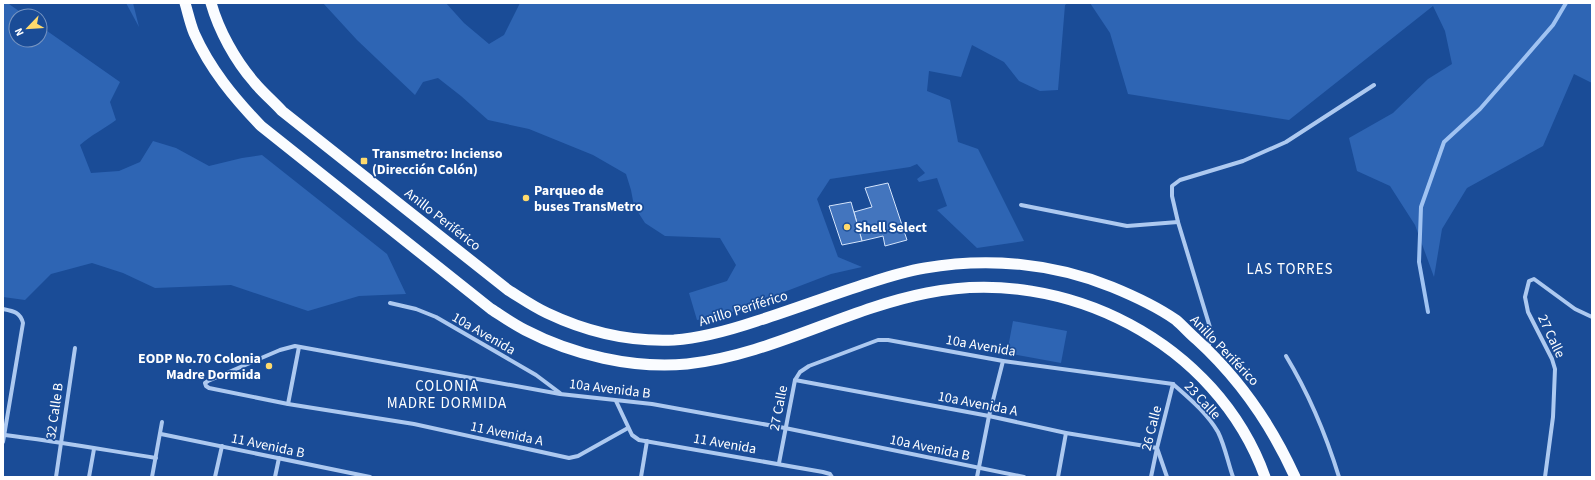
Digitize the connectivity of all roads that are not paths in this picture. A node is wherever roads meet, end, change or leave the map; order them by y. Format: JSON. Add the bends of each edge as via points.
{"nodes":[{"id":1,"x":185,"y":3,"type":"edge"},
{"id":2,"x":211,"y":3,"type":"edge"},
{"id":3,"x":1374,"y":85,"type":"dead end"},
{"id":4,"x":1021,"y":205,"type":"dead end"},
{"id":5,"x":1178,"y":222,"type":"junction"},
{"id":6,"x":390,"y":303,"type":"dead end"},
{"id":7,"x":3,"y":309,"type":"edge"},
{"id":8,"x":1592,"y":317,"type":"edge"},
{"id":9,"x":299,"y":347,"type":"junction"},
{"id":10,"x":75,"y":348,"type":"dead end"},
{"id":11,"x":1208,"y":350,"type":"junction"},
{"id":12,"x":1286,"y":356,"type":"dead end"},
{"id":13,"x":1003,"y":361,"type":"junction"},
{"id":14,"x":795,"y":380,"type":"junction"},
{"id":15,"x":1173,"y":384,"type":"junction"},
{"id":16,"x":209,"y":388,"type":"joint"},
{"id":17,"x":560,"y":394,"type":"junction"},
{"id":18,"x":616,"y":401,"type":"junction"},
{"id":19,"x":288,"y":404,"type":"junction"},
{"id":20,"x":990,"y":416,"type":"junction"},
{"id":21,"x":162,"y":422,"type":"dead end"},
{"id":22,"x":628,"y":428,"type":"junction"},
{"id":23,"x":785,"y":428,"type":"junction"},
{"id":24,"x":1066,"y":433,"type":"junction"},
{"id":25,"x":5,"y":434,"type":"junction"},
{"id":26,"x":161,"y":434,"type":"junction"},
{"id":27,"x":647,"y":441,"type":"junction"},
{"id":28,"x":3,"y":442,"type":"edge"},
{"id":29,"x":61,"y":442,"type":"junction"},
{"id":30,"x":222,"y":446,"type":"junction"},
{"id":31,"x":1157,"y":448,"type":"junction"},
{"id":32,"x":94,"y":449,"type":"junction"},
{"id":33,"x":156,"y":458,"type":"junction"},
{"id":34,"x":279,"y":458,"type":"junction"},
{"id":35,"x":779,"y":463,"type":"junction"},
{"id":36,"x":979,"y":468,"type":"junction"},
{"id":37,"x":338,"y":470,"type":"junction"},
{"id":38,"x":56,"y":477,"type":"edge"},
{"id":39,"x":89,"y":477,"type":"edge"},
{"id":40,"x":152,"y":477,"type":"edge"},
{"id":41,"x":215,"y":477,"type":"edge"},
{"id":42,"x":275,"y":477,"type":"edge"},
{"id":43,"x":337,"y":477,"type":"edge"},
{"id":44,"x":370,"y":477,"type":"edge"},
{"id":45,"x":641,"y":477,"type":"edge"},
{"id":46,"x":832,"y":477,"type":"edge"},
{"id":47,"x":977,"y":477,"type":"edge"},
{"id":48,"x":1024,"y":477,"type":"edge"},
{"id":49,"x":1058,"y":477,"type":"edge"},
{"id":50,"x":1151,"y":477,"type":"edge"},
{"id":51,"x":1167,"y":477,"type":"edge"},
{"id":52,"x":1233,"y":477,"type":"edge"},
{"id":53,"x":1265,"y":477,"type":"edge"},
{"id":54,"x":1295,"y":477,"type":"edge"},
{"id":55,"x":1339,"y":477,"type":"edge"},
{"id":56,"x":1545,"y":477,"type":"edge"}],
"edges":[{"from":1,"to":53,"type":"highway","via":[[194,32],[215,71],[261,126],[491,309],[524,330],[554,344],[599,357],[633,362],[686,364],[751,351],[887,303],[928,292],[960,288],[1001,288],[1039,292],[1093,307],[1130,324],[1182,359],[1207,383],[1233,414]]},
{"from":2,"to":11,"type":"highway","name":"Anillo Periférico","via":[[238,60],[254,82],[282,111],[508,290],[546,313],[583,328],[612,336],[642,339],[675,340],[717,334],[869,283],[923,268],[984,262],[1038,266],[1093,280],[1138,297],[1175,320]]},
{"from":3,"to":5,"type":"street","via":[[1286,142],[1243,161],[1180,180],[1172,186]]},
{"from":4,"to":5,"type":"street","via":[[1127,226]]},
{"from":5,"to":11,"type":"street","via":[[1211,329]]},
{"from":6,"to":17,"type":"street","name":"10a Avenida","via":[[416,309],[436,318],[536,375]]},
{"from":7,"to":25,"type":"street","via":[[18,313],[23,323]]},
{"from":8,"to":56,"type":"street","name":"27 Calle","via":[[1575,309],[1534,279],[1528,281],[1525,297],[1528,312],[1555,370],[1553,417]]},
{"from":9,"to":16,"type":"street","name":"10a Avenida B","via":[[286,347],[208,380],[206,386]]},
{"from":9,"to":17,"type":"street","name":"10a Avenida B"},
{"from":9,"to":19,"type":"street"},
{"from":10,"to":29,"type":"street","name":"32 Calle B"},
{"from":11,"to":54,"type":"highway","name":"Anillo Periférico","via":[[1254,403],[1284,452]]},
{"from":12,"to":55,"type":"street","via":[[1313,407]]},
{"from":13,"to":14,"type":"street","name":"10a Avenida","via":[[878,340],[809,366],[800,372]]},
{"from":13,"to":15,"type":"street","name":"10a Avenida"},
{"from":13,"to":20,"type":"street"},
{"from":14,"to":20,"type":"street","name":"10a Avenida A"},
{"from":14,"to":23,"type":"street","name":"27 Calle"},
{"from":15,"to":31,"type":"street","name":"26 Calle"},
{"from":15,"to":52,"type":"street","name":"23 Calle","via":[[1208,417],[1218,433]]},
{"from":16,"to":19,"type":"street","name":"11 Avenida A"},
{"from":17,"to":18,"type":"street","name":"10a Avenida B"},
{"from":18,"to":22,"type":"street"},
{"from":18,"to":23,"type":"street","name":"10a Avenida B","via":[[652,404]]},
{"from":19,"to":22,"type":"street","name":"11 Avenida A","via":[[414,424],[569,458],[578,456]]},
{"from":20,"to":24,"type":"street","name":"10a Avenida A"},
{"from":20,"to":36,"type":"street"},
{"from":21,"to":26,"type":"street"},
{"from":22,"to":27,"type":"street","name":"11 Avenida","via":[[639,440]]},
{"from":23,"to":35,"type":"street","name":"27 Calle"},
{"from":23,"to":36,"type":"street","name":"10a Avenida B"},
{"from":24,"to":31,"type":"street","name":"10a Avenida A"},
{"from":24,"to":49,"type":"street"},
{"from":25,"to":28,"type":"street"},
{"from":25,"to":29,"type":"street"},
{"from":26,"to":30,"type":"street","name":"11 Avenida B"},
{"from":26,"to":33,"type":"street"},
{"from":27,"to":35,"type":"street","name":"11 Avenida"},
{"from":27,"to":45,"type":"street"},
{"from":29,"to":32,"type":"street"},
{"from":29,"to":38,"type":"street","name":"32 Calle B"},
{"from":30,"to":34,"type":"street","name":"11 Avenida B"},
{"from":30,"to":41,"type":"street"},
{"from":31,"to":50,"type":"street","name":"26 Calle"},
{"from":31,"to":51,"type":"street"},
{"from":32,"to":33,"type":"street"},
{"from":32,"to":39,"type":"street"},
{"from":33,"to":40,"type":"street"},
{"from":34,"to":37,"type":"street","name":"11 Avenida B"},
{"from":34,"to":42,"type":"street"},
{"from":35,"to":46,"type":"street","name":"11 Avenida","via":[[823,472]]},
{"from":36,"to":47,"type":"street"},
{"from":36,"to":48,"type":"street","name":"10a Avenida B"},
{"from":37,"to":43,"type":"street"},
{"from":37,"to":44,"type":"street","name":"11 Avenida B"}]}
